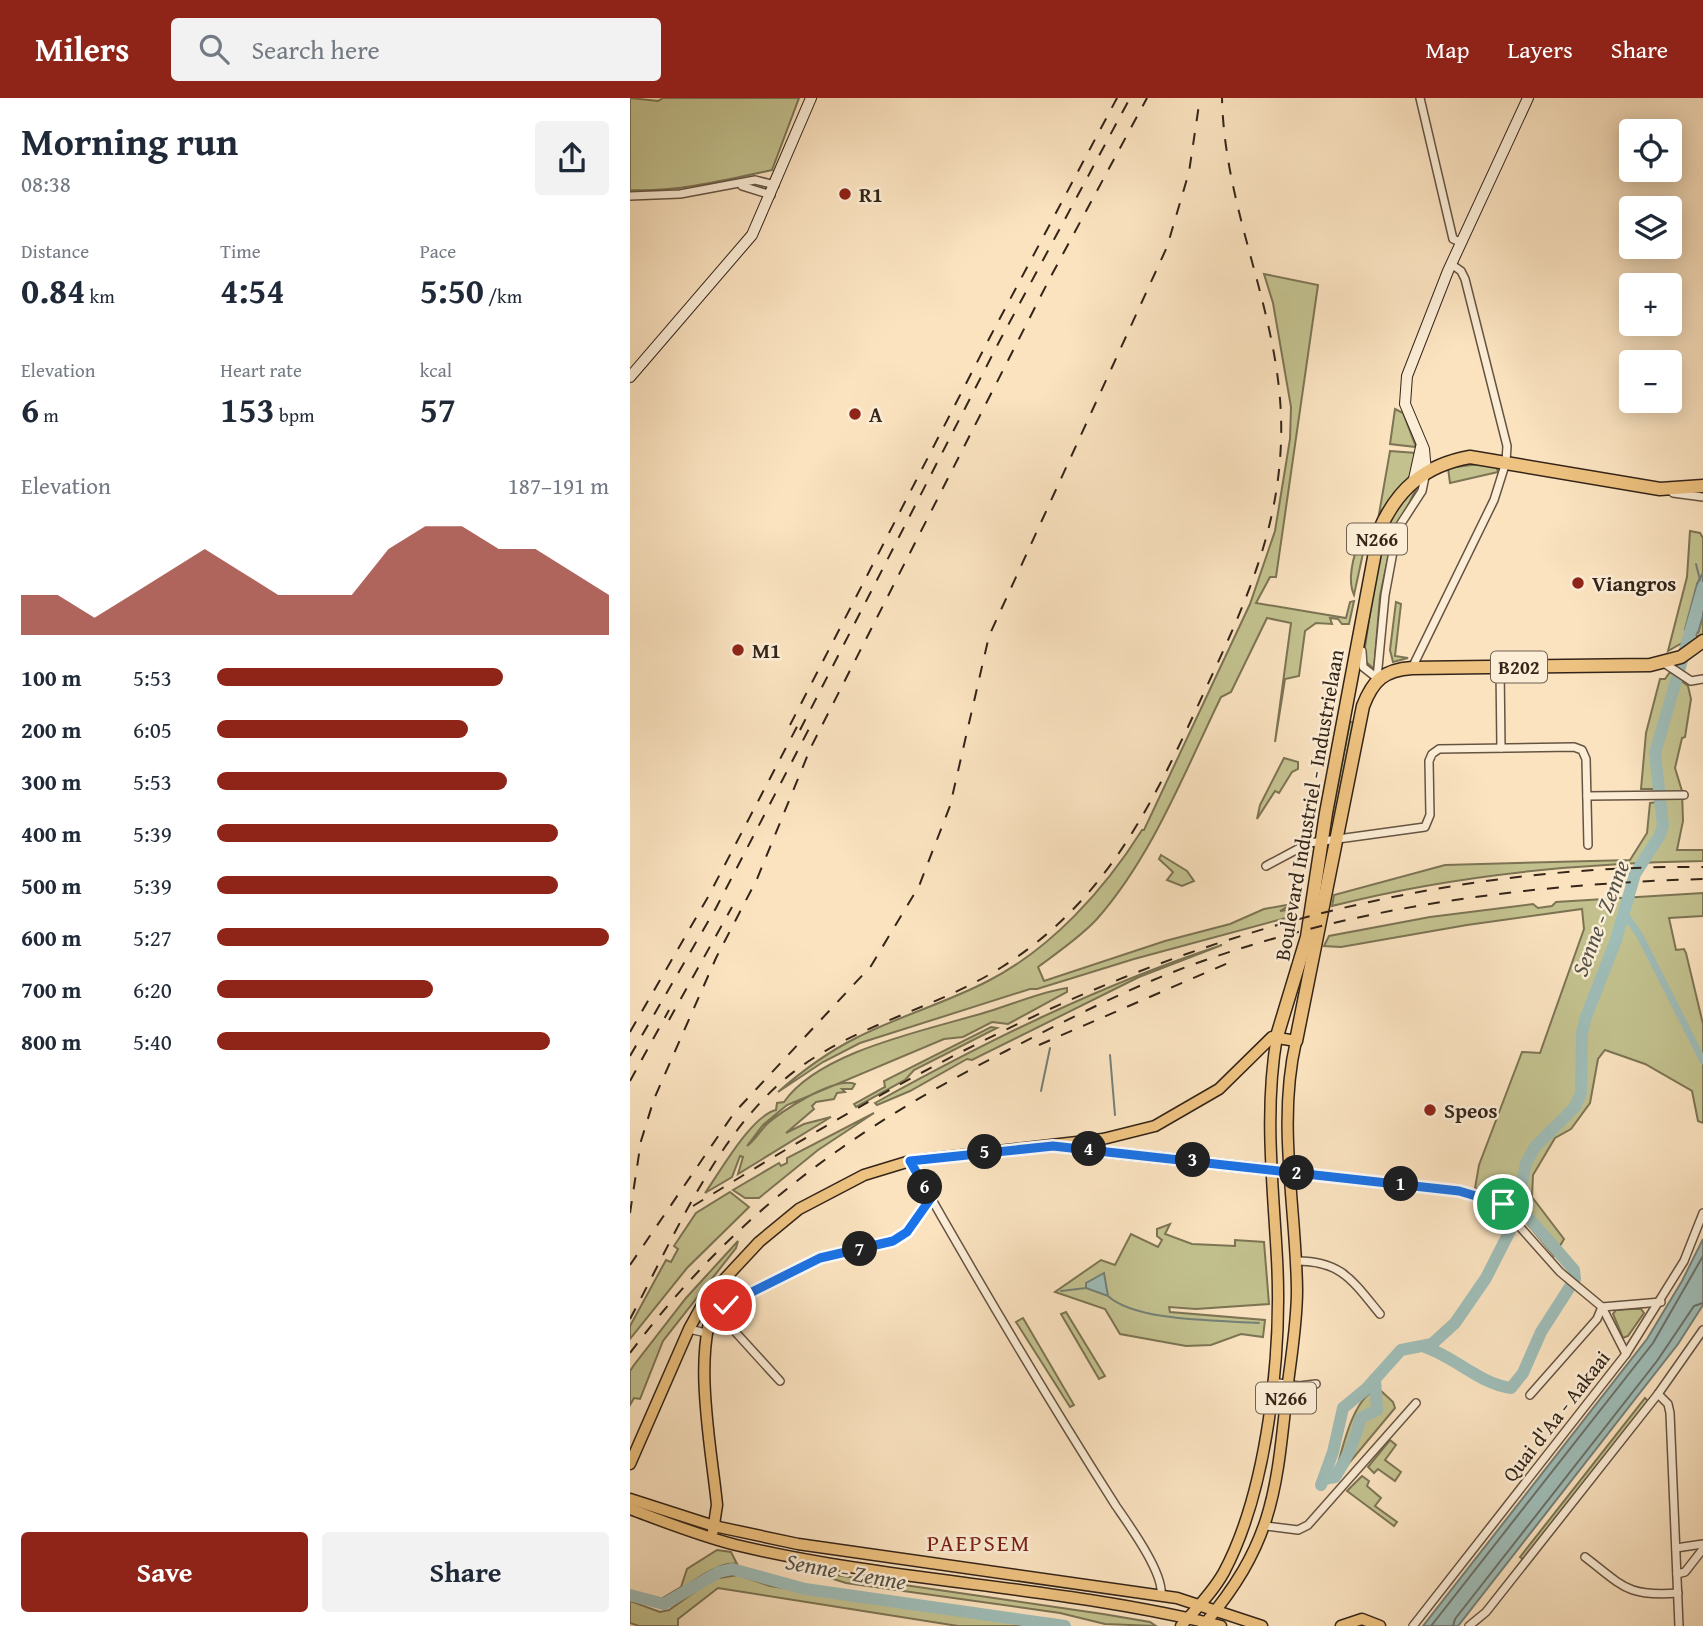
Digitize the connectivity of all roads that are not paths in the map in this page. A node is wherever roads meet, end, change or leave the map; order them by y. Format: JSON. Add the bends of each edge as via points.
{"nodes":[{"id":1,"x":811,"y":98,"type":"edge"},
{"id":2,"x":1420,"y":98,"type":"edge"},
{"id":3,"x":1528,"y":99,"type":"edge"},
{"id":4,"x":773,"y":190,"type":"junction"},
{"id":5,"x":630,"y":196,"type":"edge"},
{"id":6,"x":1460,"y":243,"type":"junction"},
{"id":7,"x":1451,"y":264,"type":"junction"},
{"id":8,"x":630,"y":377,"type":"edge"},
{"id":9,"x":1424,"y":451,"type":"junction"},
{"id":10,"x":1443,"y":462,"type":"junction"},
{"id":11,"x":1506,"y":462,"type":"junction"},
{"id":12,"x":1426,"y":472,"type":"junction"},
{"id":13,"x":1414,"y":479,"type":"junction"},
{"id":14,"x":1703,"y":486,"type":"edge"},
{"id":15,"x":1660,"y":489,"type":"junction"},
{"id":16,"x":1703,"y":497,"type":"edge"},
{"id":17,"x":1366,"y":609,"type":"junction"},
{"id":18,"x":1701,"y":647,"type":"edge"},
{"id":19,"x":1663,"y":663,"type":"junction"},
{"id":20,"x":1500,"y":667,"type":"junction"},
{"id":21,"x":1412,"y":668,"type":"junction"},
{"id":22,"x":1377,"y":678,"type":"junction"},
{"id":23,"x":1703,"y":680,"type":"edge"},
{"id":24,"x":1501,"y":748,"type":"junction"},
{"id":25,"x":1681,"y":795,"type":"dead end"},
{"id":26,"x":1587,"y":796,"type":"junction"},
{"id":27,"x":1338,"y":840,"type":"junction"},
{"id":28,"x":1322,"y":842,"type":"junction"},
{"id":29,"x":1588,"y":845,"type":"dead end"},
{"id":30,"x":1266,"y":866,"type":"dead end"},
{"id":31,"x":1277,"y":1036,"type":"junction"},
{"id":32,"x":1296,"y":1041,"type":"junction"},
{"id":33,"x":1142,"y":1131,"type":"junction"},
{"id":34,"x":1109,"y":1138,"type":"junction"},
{"id":35,"x":1053,"y":1146,"type":"junction"},
{"id":36,"x":1111,"y":1150,"type":"junction"},
{"id":37,"x":1139,"y":1153,"type":"junction"},
{"id":38,"x":910,"y":1161,"type":"junction"},
{"id":39,"x":1271,"y":1170,"type":"junction"},
{"id":40,"x":1289,"y":1172,"type":"junction"},
{"id":41,"x":931,"y":1198,"type":"junction"},
{"id":42,"x":1703,"y":1213,"type":"edge"},
{"id":43,"x":1295,"y":1261,"type":"junction"},
{"id":44,"x":738,"y":1265,"type":"junction"},
{"id":45,"x":1661,"y":1302,"type":"junction"},
{"id":46,"x":1602,"y":1307,"type":"junction"},
{"id":47,"x":1380,"y":1314,"type":"dead end"},
{"id":48,"x":722,"y":1324,"type":"junction"},
{"id":49,"x":689,"y":1329,"type":"junction"},
{"id":50,"x":1703,"y":1330,"type":"edge"},
{"id":51,"x":706,"y":1333,"type":"junction"},
{"id":52,"x":1626,"y":1354,"type":"junction"},
{"id":53,"x":780,"y":1381,"type":"dead end"},
{"id":54,"x":1271,"y":1382,"type":"junction"},
{"id":55,"x":1316,"y":1384,"type":"dead end"},
{"id":56,"x":1288,"y":1385,"type":"junction"},
{"id":57,"x":1658,"y":1394,"type":"junction"},
{"id":58,"x":1530,"y":1395,"type":"dead end"},
{"id":59,"x":1416,"y":1403,"type":"dead end"},
{"id":60,"x":630,"y":1464,"type":"edge"},
{"id":61,"x":630,"y":1499,"type":"edge"},
{"id":62,"x":630,"y":1509,"type":"edge"},
{"id":63,"x":1266,"y":1526,"type":"junction"},
{"id":64,"x":712,"y":1531,"type":"junction"},
{"id":65,"x":1703,"y":1545,"type":"edge"},
{"id":66,"x":1676,"y":1548,"type":"junction"},
{"id":67,"x":1585,"y":1557,"type":"dead end"},
{"id":68,"x":1677,"y":1574,"type":"junction"},
{"id":69,"x":1678,"y":1593,"type":"junction"},
{"id":70,"x":1161,"y":1595,"type":"junction"},
{"id":71,"x":1200,"y":1604,"type":"junction"},
{"id":72,"x":1217,"y":1609,"type":"junction"},
{"id":73,"x":1184,"y":1622,"type":"edge"},
{"id":74,"x":1205,"y":1624,"type":"edge"},
{"id":75,"x":1222,"y":1626,"type":"edge"},
{"id":76,"x":1262,"y":1626,"type":"edge"},
{"id":77,"x":1341,"y":1626,"type":"edge"},
{"id":78,"x":1380,"y":1626,"type":"edge"},
{"id":79,"x":1413,"y":1626,"type":"edge"},
{"id":80,"x":1469,"y":1626,"type":"edge"},
{"id":81,"x":1679,"y":1626,"type":"edge"}],
"edges":[{"from":1,"to":4,"type":"street"},
{"from":2,"to":6,"type":"street","via":[[1454,239]]},
{"from":3,"to":6,"type":"street","number":"N266"},
{"from":4,"to":5,"type":"street","via":[[724,186]]},
{"from":4,"to":8,"type":"street","via":[[752,235]]},
{"from":6,"to":7,"type":"street","number":"N266"},
{"from":7,"to":9,"type":"street","name":"Boulevard Industriel - Industrielaan","number":"N266","via":[[1405,384],[1405,404]]},
{"from":7,"to":11,"type":"street","via":[[1465,279],[1507,446]]},
{"from":9,"to":10,"type":"street"},
{"from":9,"to":12,"type":"street","name":"Boulevard Industriel - Industrielaan","number":"N266"},
{"from":9,"to":13,"type":"street","name":"Boulevard Industriel - Industrielaan","number":"N266"},
{"from":10,"to":11,"type":"highway","via":[[1470,457]]},
{"from":10,"to":12,"type":"highway"},
{"from":11,"to":15,"type":"highway"},
{"from":11,"to":21,"type":"street","via":[[1494,500]]},
{"from":12,"to":13,"type":"highway","name":"Boulevard Industriel - Industrielaan"},
{"from":12,"to":22,"type":"street","name":"Boulevard Industriel - Industrielaan","number":"N266","via":[[1422,491],[1395,541]]},
{"from":13,"to":17,"type":"highway","name":"Boulevard Industriel - Industrielaan","number":"N266","via":[[1392,504],[1379,531]]},
{"from":14,"to":15,"type":"highway"},
{"from":15,"to":16,"type":"street"},
{"from":17,"to":22,"type":"street","name":"Boulevard Industriel - Industrielaan","number":"N266","via":[[1362,663]]},
{"from":17,"to":28,"type":"highway","name":"Boulevard Industriel - Industrielaan","number":"N266"},
{"from":18,"to":19,"type":"highway","number":"B202"},
{"from":19,"to":20,"type":"highway","number":"B202"},
{"from":19,"to":23,"type":"street","via":[[1693,682]]},
{"from":20,"to":21,"type":"highway","number":"B202"},
{"from":20,"to":24,"type":"street"},
{"from":21,"to":22,"type":"highway","number":"B202"},
{"from":22,"to":27,"type":"highway","name":"Boulevard Industriel - Industrielaan","number":"N266","via":[[1363,706]]},
{"from":24,"to":26,"type":"street","via":[[1580,749],[1586,759]]},
{"from":24,"to":27,"type":"street","via":[[1439,749],[1432,754],[1430,815],[1423,828]]},
{"from":25,"to":26,"type":"street"},
{"from":26,"to":29,"type":"street"},
{"from":27,"to":28,"type":"street"},
{"from":27,"to":32,"type":"highway","name":"Boulevard Industriel - Industrielaan","number":"N266"},
{"from":28,"to":30,"type":"street","via":[[1299,848]]},
{"from":28,"to":31,"type":"highway","name":"Boulevard Industriel - Industrielaan","number":"N266","via":[[1307,937]]},
{"from":31,"to":32,"type":"main road"},
{"from":31,"to":33,"type":"main road","via":[[1203,1101]]},
{"from":31,"to":39,"type":"main road","name":"Boulevard Industriel - Industrielaan","number":"N266","via":[[1269,1094]]},
{"from":32,"to":40,"type":"main road","name":"Boulevard Industriel - Industrielaan","number":"N266","via":[[1288,1096]]},
{"from":33,"to":34,"type":"main road"},
{"from":33,"to":37,"type":"main road","via":[[1135,1141]]},
{"from":34,"to":35,"type":"main road"},
{"from":34,"to":36,"type":"main road"},
{"from":35,"to":36,"type":"main road"},
{"from":35,"to":38,"type":"main road"},
{"from":36,"to":37,"type":"main road"},
{"from":37,"to":39,"type":"main road"},
{"from":38,"to":41,"type":"street"},
{"from":38,"to":44,"type":"main road","via":[[864,1175],[815,1199],[769,1233]]},
{"from":39,"to":40,"type":"main road"},
{"from":39,"to":54,"type":"main road","name":"Boulevard Industriel - Industrielaan","number":"N266","via":[[1278,1309]]},
{"from":40,"to":43,"type":"main road","name":"Boulevard Industriel - Industrielaan","number":"N266"},
{"from":40,"to":46,"type":"street","via":[[1490,1198],[1503,1204],[1573,1282]]},
{"from":41,"to":48,"type":"street","via":[[907,1232],[893,1241],[820,1258],[726,1305]]},
{"from":41,"to":70,"type":"street","via":[[1015,1345],[1125,1520],[1161,1583]]},
{"from":42,"to":45,"type":"street","name":"Quai d'Aa - Aakaai"},
{"from":43,"to":47,"type":"street","via":[[1318,1261],[1338,1268]]},
{"from":43,"to":56,"type":"main road","name":"Boulevard Industriel - Industrielaan","number":"N266","via":[[1295,1325]]},
{"from":44,"to":49,"type":"main road","via":[[705,1300]]},
{"from":44,"to":51,"type":"main road","via":[[715,1300]]},
{"from":45,"to":46,"type":"street"},
{"from":45,"to":52,"type":"street","name":"Quai d'Aa - Aakaai"},
{"from":46,"to":52,"type":"street"},
{"from":46,"to":58,"type":"street","via":[[1597,1319]]},
{"from":48,"to":51,"type":"street"},
{"from":48,"to":53,"type":"street","via":[[734,1330]]},
{"from":49,"to":51,"type":"street"},
{"from":49,"to":60,"type":"main road"},
{"from":50,"to":57,"type":"street"},
{"from":51,"to":64,"type":"main road","via":[[704,1360],[717,1505]]},
{"from":52,"to":79,"type":"street","name":"Quai d'Aa - Aakaai"},
{"from":54,"to":56,"type":"street"},
{"from":54,"to":71,"type":"main road","name":"Boulevard Industriel - Industrielaan","number":"N266","via":[[1254,1498],[1224,1572]]},
{"from":55,"to":56,"type":"street"},
{"from":56,"to":63,"type":"main road","name":"Boulevard Industriel - Industrielaan","number":"N266","via":[[1276,1485]]},
{"from":57,"to":66,"type":"street","via":[[1670,1413]]},
{"from":57,"to":80,"type":"street","via":[[1486,1612]]},
{"from":59,"to":63,"type":"street","via":[[1308,1525],[1298,1530]]},
{"from":61,"to":64,"type":"main road"},
{"from":62,"to":64,"type":"main road"},
{"from":63,"to":72,"type":"main road","name":"Boulevard Industriel - Industrielaan","number":"N266","via":[[1246,1570]]},
{"from":64,"to":70,"type":"main road"},
{"from":64,"to":73,"type":"main road","via":[[850,1567],[1162,1611]]},
{"from":65,"to":66,"type":"street"},
{"from":65,"to":68,"type":"street","via":[[1685,1572]]},
{"from":66,"to":68,"type":"street"},
{"from":67,"to":69,"type":"street","via":[[1629,1591]]},
{"from":68,"to":69,"type":"street"},
{"from":69,"to":81,"type":"street"},
{"from":70,"to":71,"type":"main road"},
{"from":71,"to":72,"type":"main road"},
{"from":71,"to":73,"type":"main road","name":"Boulevard Industriel - Industrielaan","number":"N266"},
{"from":72,"to":74,"type":"main road","name":"Boulevard Industriel - Industrielaan","number":"N266"},
{"from":72,"to":76,"type":"main road"},
{"from":73,"to":74,"type":"main road"},
{"from":74,"to":75,"type":"main road"},
{"from":77,"to":78,"type":"main road","via":[[1362,1619]]}]}
